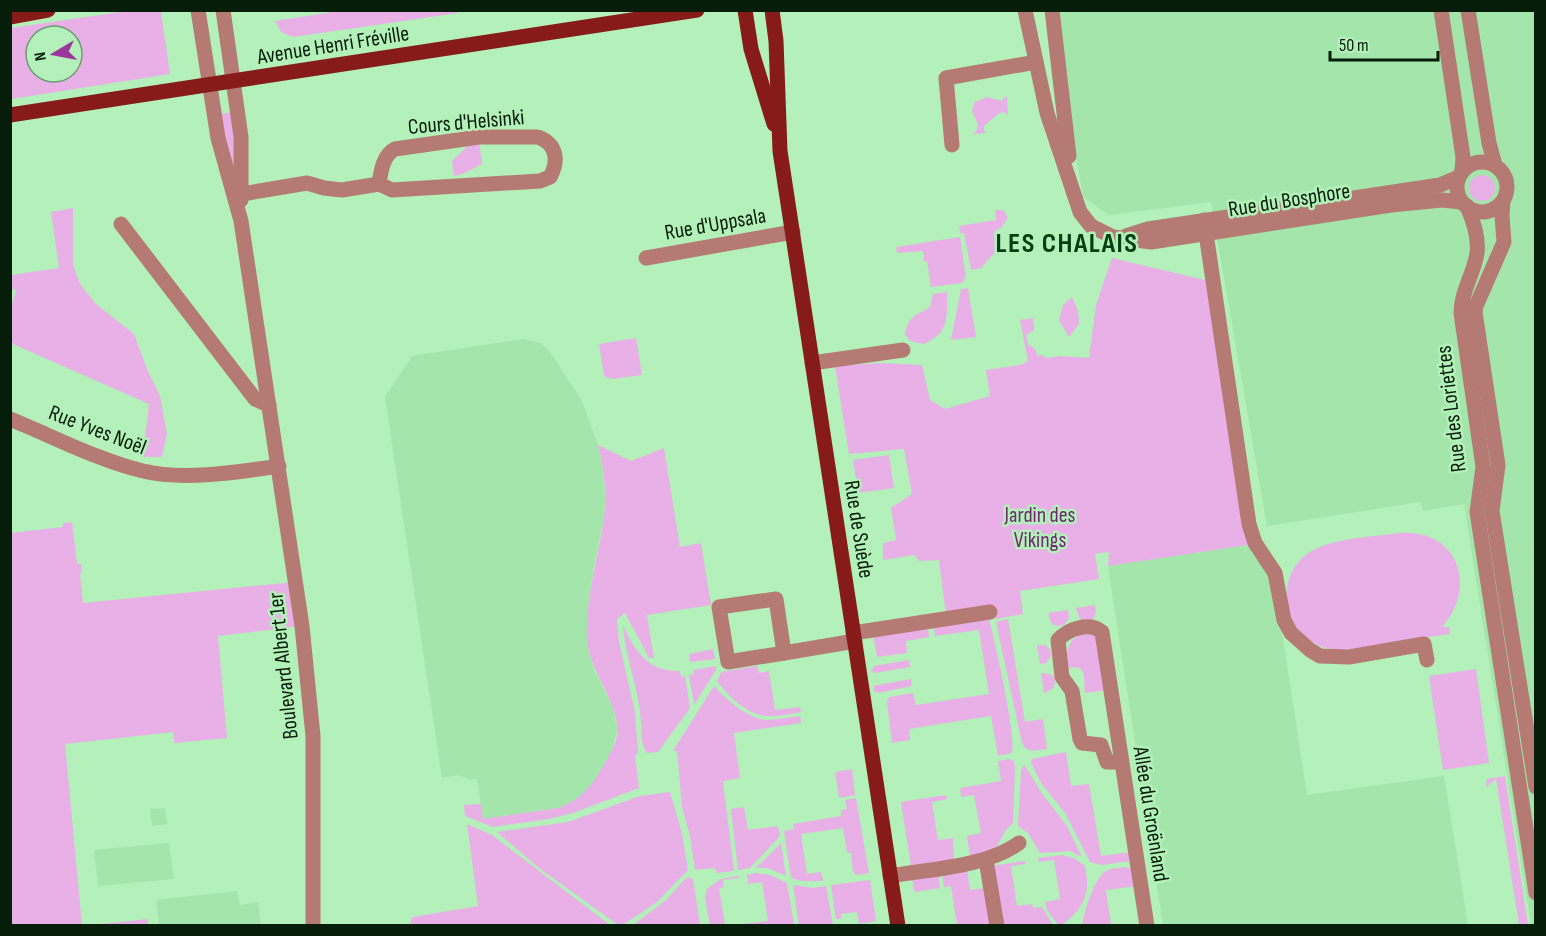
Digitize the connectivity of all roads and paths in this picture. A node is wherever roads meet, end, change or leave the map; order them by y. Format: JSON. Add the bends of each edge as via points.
{"nodes":[{"id":1,"x":48,"y":10,"type":"edge"},
{"id":2,"x":198,"y":10,"type":"edge"},
{"id":3,"x":223,"y":10,"type":"edge"},
{"id":4,"x":697,"y":10,"type":"edge"},
{"id":5,"x":745,"y":10,"type":"edge"},
{"id":6,"x":772,"y":10,"type":"edge"},
{"id":7,"x":1025,"y":10,"type":"edge"},
{"id":8,"x":1052,"y":10,"type":"edge"},
{"id":9,"x":1441,"y":10,"type":"edge"},
{"id":10,"x":1468,"y":10,"type":"edge"},
{"id":11,"x":10,"y":17,"type":"edge"},
{"id":12,"x":1036,"y":62,"type":"junction"},
{"id":13,"x":233,"y":82,"type":"junction"},
{"id":14,"x":209,"y":85,"type":"junction"},
{"id":15,"x":10,"y":115,"type":"edge"},
{"id":16,"x":778,"y":139,"type":"junction"},
{"id":17,"x":952,"y":145,"type":"dead end"},
{"id":18,"x":1495,"y":165,"type":"junction"},
{"id":19,"x":1461,"y":175,"type":"junction"},
{"id":20,"x":1072,"y":183,"type":"junction"},
{"id":21,"x":379,"y":184,"type":"junction"},
{"id":22,"x":242,"y":194,"type":"junction"},
{"id":23,"x":1503,"y":201,"type":"junction"},
{"id":24,"x":1465,"y":204,"type":"junction"},
{"id":25,"x":241,"y":221,"type":"junction"},
{"id":26,"x":121,"y":224,"type":"dead end"},
{"id":27,"x":1206,"y":227,"type":"junction"},
{"id":28,"x":793,"y":232,"type":"junction"},
{"id":29,"x":646,"y":258,"type":"dead end"},
{"id":30,"x":903,"y":350,"type":"dead end"},
{"id":31,"x":812,"y":363,"type":"junction"},
{"id":32,"x":269,"y":405,"type":"junction"},
{"id":33,"x":10,"y":419,"type":"edge"},
{"id":34,"x":279,"y":466,"type":"junction"},
{"id":35,"x":990,"y":612,"type":"dead end"},
{"id":36,"x":854,"y":637,"type":"junction"},
{"id":37,"x":784,"y":653,"type":"junction"},
{"id":38,"x":1426,"y":660,"type":"dead end"},
{"id":39,"x":1122,"y":762,"type":"junction"},
{"id":40,"x":1536,"y":787,"type":"edge"},
{"id":41,"x":1019,"y":843,"type":"dead end"},
{"id":42,"x":986,"y":860,"type":"junction"},
{"id":43,"x":890,"y":876,"type":"junction"},
{"id":44,"x":1536,"y":893,"type":"edge"},
{"id":45,"x":313,"y":926,"type":"edge"},
{"id":46,"x":898,"y":926,"type":"edge"},
{"id":47,"x":997,"y":926,"type":"edge"},
{"id":48,"x":1147,"y":926,"type":"edge"}],
"edges":[{"from":1,"to":11,"type":"main road"},
{"from":2,"to":14,"type":"street","name":"Boulevard Albert 1er"},
{"from":3,"to":13,"type":"street","name":"Boulevard Albert 1er"},
{"from":4,"to":13,"type":"main road","name":"Avenue Henri Fréville"},
{"from":5,"to":16,"type":"main road","name":"Rue de Suède"},
{"from":6,"to":16,"type":"main road","name":"Rue de Suède"},
{"from":7,"to":12,"type":"street","name":"Rue du Bosphore"},
{"from":8,"to":20,"type":"street","name":"Rue du Bosphore"},
{"from":9,"to":19,"type":"street","via":[[1463,157]]},
{"from":10,"to":18,"type":"street"},
{"from":12,"to":17,"type":"street","via":[[946,78]]},
{"from":12,"to":20,"type":"street","name":"Rue du Bosphore","via":[[1047,112]]},
{"from":13,"to":14,"type":"main road","name":"Avenue Henri Fréville"},
{"from":13,"to":22,"type":"street","name":"Boulevard Albert 1er","via":[[241,137]]},
{"from":14,"to":15,"type":"main road","name":"Avenue Henri Fréville"},
{"from":14,"to":25,"type":"street","name":"Boulevard Albert 1er","via":[[218,138]]},
{"from":16,"to":28,"type":"main road","name":"Rue de Suède"},
{"from":18,"to":19,"type":"street","via":[[1471,165]]},
{"from":18,"to":23,"type":"street","via":[[1505,178]]},
{"from":19,"to":24,"type":"street","via":[[1457,190]]},
{"from":19,"to":27,"type":"street","name":"Rue du Bosphore","via":[[1450,183]]},
{"from":20,"to":27,"type":"street","name":"Rue du Bosphore","via":[[1080,212],[1091,226],[1113,237],[1148,229]]},
{"from":21,"to":21,"type":"street","name":"Cours d'Helsinki","via":[[388,153],[415,146],[479,137],[534,137],[549,142],[555,158],[550,177],[540,181],[392,190]]},
{"from":21,"to":22,"type":"street","name":"Cours d'Helsinki","via":[[342,190],[307,183]]},
{"from":22,"to":25,"type":"street","name":"Boulevard Albert 1er"},
{"from":23,"to":24,"type":"street","via":[[1487,211],[1476,211]]},
{"from":23,"to":40,"type":"street","name":"Rue des Loriettes","via":[[1504,242],[1475,312],[1498,465],[1492,511]]},
{"from":24,"to":27,"type":"street","name":"Rue du Bosphore","via":[[1443,200]]},
{"from":24,"to":44,"type":"street","name":"Rue des Loriettes","via":[[1472,218],[1477,253],[1464,288],[1461,313],[1483,467],[1477,512]]},
{"from":25,"to":32,"type":"street","name":"Boulevard Albert 1er"},
{"from":26,"to":32,"type":"street","via":[[255,399]]},
{"from":27,"to":38,"type":"street","via":[[1250,524],[1255,543],[1275,573],[1284,620],[1300,642],[1320,656],[1349,657],[1424,644]]},
{"from":28,"to":29,"type":"street","name":"Rue d'Uppsala"},
{"from":28,"to":31,"type":"main road","name":"Rue de Suède"},
{"from":30,"to":31,"type":"street"},
{"from":31,"to":36,"type":"main road","name":"Rue de Suède"},
{"from":32,"to":34,"type":"street","name":"Boulevard Albert 1er"},
{"from":33,"to":34,"type":"street","name":"Rue Yves Noël","via":[[144,471],[173,475]]},
{"from":34,"to":45,"type":"street","name":"Boulevard Albert 1er","via":[[312,717]]},
{"from":35,"to":36,"type":"street"},
{"from":36,"to":37,"type":"street"},
{"from":36,"to":43,"type":"main road","name":"Rue de Suède"},
{"from":37,"to":37,"type":"street","via":[[776,599],[720,607],[728,662]]},
{"from":39,"to":39,"type":"street","name":"Allée du Groënland","via":[[1102,632],[1084,627],[1068,632],[1058,640],[1058,649],[1062,677],[1072,691],[1082,744],[1101,745],[1107,762]]},
{"from":39,"to":48,"type":"street","name":"Allée du Groënland"},
{"from":41,"to":42,"type":"street"},
{"from":42,"to":43,"type":"street"},
{"from":42,"to":47,"type":"street"},
{"from":43,"to":46,"type":"main road","name":"Rue de Suède"}]}
